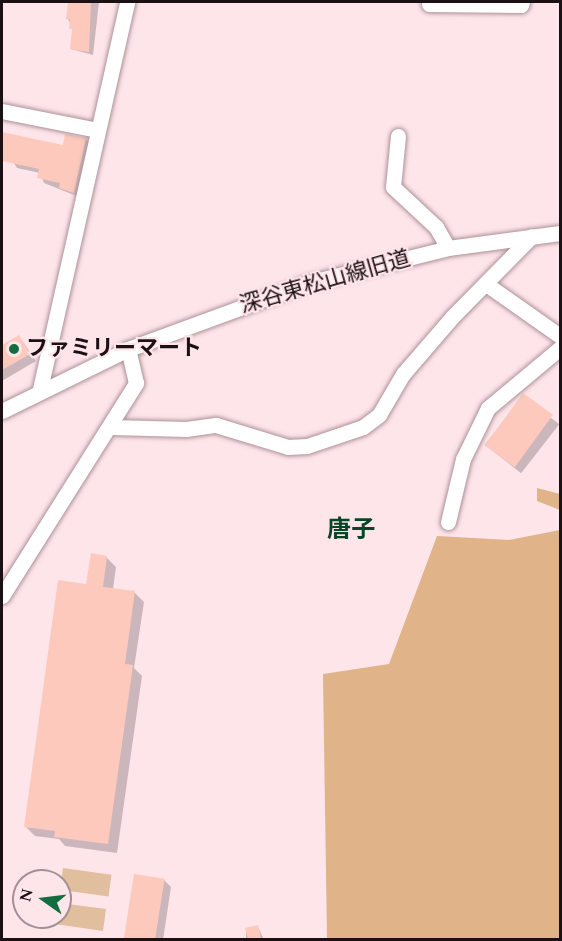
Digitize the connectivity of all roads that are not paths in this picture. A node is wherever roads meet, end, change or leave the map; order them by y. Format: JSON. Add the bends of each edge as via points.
{"nodes":[{"id":1,"x":127,"y":2,"type":"edge"},
{"id":2,"x":521,"y":3,"type":"edge"},
{"id":3,"x":429,"y":4,"type":"dead end"},
{"id":4,"x":2,"y":111,"type":"edge"},
{"id":5,"x":97,"y":130,"type":"junction"},
{"id":6,"x":398,"y":136,"type":"dead end"},
{"id":7,"x":561,"y":232,"type":"edge"},
{"id":8,"x":532,"y":236,"type":"junction"},
{"id":9,"x":448,"y":248,"type":"junction"},
{"id":10,"x":486,"y":284,"type":"junction"},
{"id":11,"x":561,"y":336,"type":"edge"},
{"id":12,"x":561,"y":348,"type":"edge"},
{"id":13,"x":128,"y":349,"type":"junction"},
{"id":14,"x":40,"y":389,"type":"junction"},
{"id":15,"x":2,"y":411,"type":"edge"},
{"id":16,"x":111,"y":427,"type":"junction"},
{"id":17,"x":448,"y":522,"type":"dead end"},
{"id":18,"x":2,"y":596,"type":"edge"}],
"edges":[{"from":1,"to":5,"type":"street"},
{"from":2,"to":3,"type":"street"},
{"from":4,"to":5,"type":"street"},
{"from":5,"to":14,"type":"street"},
{"from":6,"to":9,"type":"street","via":[[393,187],[436,227]]},
{"from":7,"to":8,"type":"street","name":"深谷東松山線旧道"},
{"from":8,"to":9,"type":"street","name":"深谷東松山線旧道"},
{"from":8,"to":10,"type":"street"},
{"from":9,"to":13,"type":"street","name":"深谷東松山線旧道","via":[[307,283]]},
{"from":10,"to":11,"type":"street"},
{"from":10,"to":16,"type":"street","via":[[410,366],[379,415],[363,427],[307,446],[288,447],[216,425],[186,429]]},
{"from":12,"to":17,"type":"street","via":[[488,408],[463,459]]},
{"from":13,"to":14,"type":"street","name":"深谷東松山線旧道"},
{"from":13,"to":16,"type":"street","via":[[136,383]]},
{"from":14,"to":15,"type":"street","name":"深谷東松山線旧道"},
{"from":16,"to":18,"type":"street"}]}
